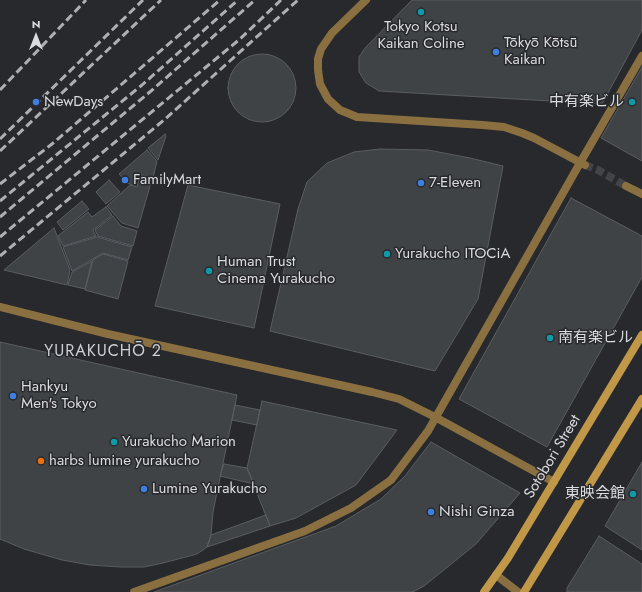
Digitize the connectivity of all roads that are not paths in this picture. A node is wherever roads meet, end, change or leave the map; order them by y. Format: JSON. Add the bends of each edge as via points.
{"nodes":[{"id":1,"x":366,"y":0,"type":"edge"},
{"id":2,"x":642,"y":56,"type":"edge"},
{"id":3,"x":583,"y":164,"type":"junction"},
{"id":4,"x":626,"y":186,"type":"tunnel mouth"},
{"id":5,"x":642,"y":194,"type":"edge"},
{"id":6,"x":0,"y":307,"type":"edge"},
{"id":7,"x":642,"y":335,"type":"edge"},
{"id":8,"x":642,"y":399,"type":"edge"},
{"id":9,"x":436,"y":417,"type":"junction"},
{"id":10,"x":554,"y":482,"type":"junction"},
{"id":11,"x":496,"y":575,"type":"junction"},
{"id":12,"x":134,"y":592,"type":"edge"},
{"id":13,"x":484,"y":592,"type":"edge"},
{"id":14,"x":518,"y":592,"type":"edge"},
{"id":15,"x":524,"y":592,"type":"edge"}],
"edges":[{"from":1,"to":3,"type":"street","via":[[332,33],[318,59],[320,84],[328,99],[340,110],[357,117],[504,127],[534,138]]},
{"from":2,"to":3,"type":"street"},
{"from":3,"to":9,"type":"street"},
{"from":4,"to":5,"type":"street"},
{"from":6,"to":9,"type":"street","via":[[108,334],[372,392],[399,399]]},
{"from":7,"to":10,"type":"main road","name":"Sotobori Street"},
{"from":8,"to":15,"type":"main road"},
{"from":9,"to":10,"type":"street"},
{"from":9,"to":12,"type":"street","via":[[391,480],[351,508],[305,532]]},
{"from":10,"to":11,"type":"main road","name":"Sotobori Street"},
{"from":11,"to":13,"type":"main road","name":"Sotobori Street"},
{"from":11,"to":14,"type":"street"}]}
